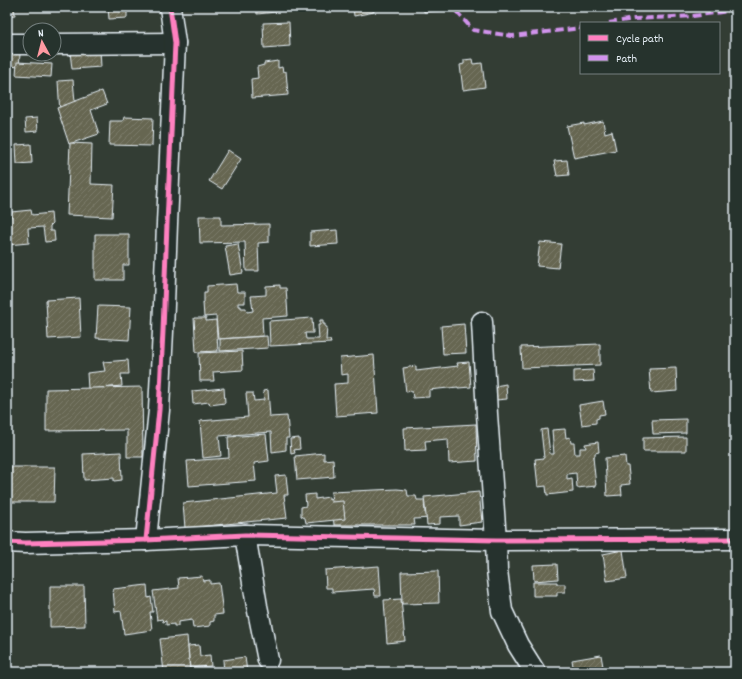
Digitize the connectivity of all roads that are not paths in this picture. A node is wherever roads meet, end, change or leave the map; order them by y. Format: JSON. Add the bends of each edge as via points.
{"nodes":[{"id":1,"x":170,"y":7,"type":"edge"},
{"id":2,"x":7,"y":44,"type":"edge"},
{"id":3,"x":22,"y":44,"type":"edge"},
{"id":4,"x":62,"y":44,"type":"edge"},
{"id":5,"x":176,"y":44,"type":"junction"},
{"id":6,"x":482,"y":322,"type":"dead end"},
{"id":7,"x":245,"y":535,"type":"junction"},
{"id":8,"x":146,"y":540,"type":"junction"},
{"id":9,"x":496,"y":540,"type":"junction"},
{"id":10,"x":735,"y":540,"type":"edge"},
{"id":11,"x":7,"y":542,"type":"edge"},
{"id":12,"x":268,"y":660,"type":"dead end"},
{"id":13,"x":535,"y":672,"type":"edge"}],
"edges":[{"from":1,"to":5,"type":"street"},
{"from":2,"to":3,"type":"street"},
{"from":4,"to":5,"type":"street"},
{"from":5,"to":8,"type":"street","via":[[159,410]]},
{"from":6,"to":9,"type":"street"},
{"from":7,"to":8,"type":"street"},
{"from":7,"to":9,"type":"street"},
{"from":7,"to":12,"type":"street"},
{"from":8,"to":11,"type":"street"},
{"from":9,"to":10,"type":"street"},
{"from":9,"to":13,"type":"street","via":[[496,570],[502,611],[518,645]]}]}
